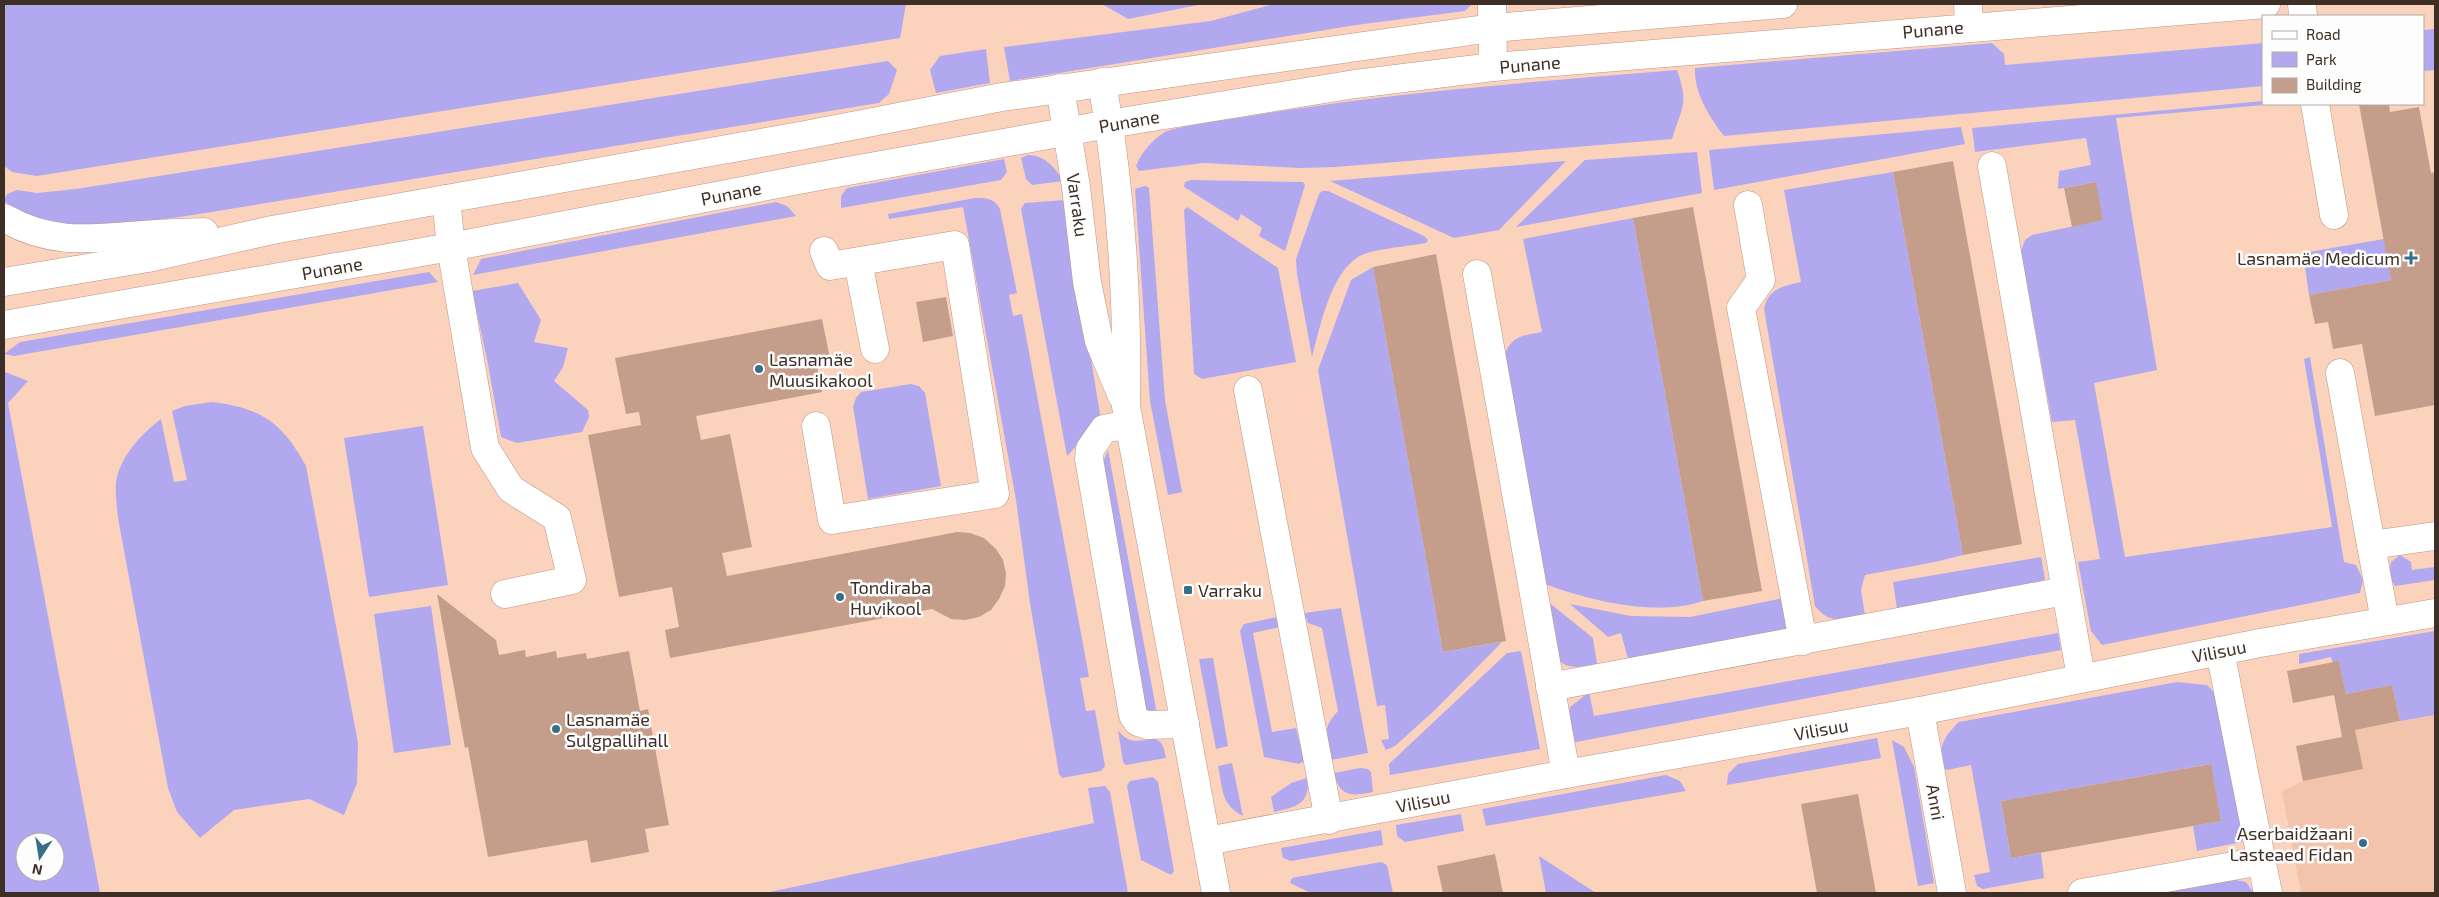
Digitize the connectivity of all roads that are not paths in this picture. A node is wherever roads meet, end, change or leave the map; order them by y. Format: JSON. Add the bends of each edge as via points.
{"nodes":[{"id":1,"x":1783,"y":4,"type":"edge"},
{"id":2,"x":2266,"y":4,"type":"edge"},
{"id":3,"x":1968,"y":15,"type":"edge"},
{"id":4,"x":1492,"y":16,"type":"edge"},
{"id":5,"x":1493,"y":67,"type":"junction"},
{"id":6,"x":1102,"y":82,"type":"junction"},
{"id":7,"x":1060,"y":88,"type":"junction"},
{"id":8,"x":2315,"y":105,"type":"edge"},
{"id":9,"x":1110,"y":124,"type":"junction"},
{"id":10,"x":1067,"y":132,"type":"junction"},
{"id":11,"x":1992,"y":166,"type":"dead end"},
{"id":12,"x":446,"y":199,"type":"junction"},
{"id":13,"x":1748,"y":205,"type":"dead end"},
{"id":14,"x":2334,"y":215,"type":"dead end"},
{"id":15,"x":4,"y":218,"type":"edge"},
{"id":16,"x":272,"y":230,"type":"junction"},
{"id":17,"x":450,"y":247,"type":"junction"},
{"id":18,"x":824,"y":251,"type":"dead end"},
{"id":19,"x":858,"y":262,"type":"junction"},
{"id":20,"x":1477,"y":274,"type":"dead end"},
{"id":21,"x":4,"y":282,"type":"edge"},
{"id":22,"x":4,"y":325,"type":"edge"},
{"id":23,"x":875,"y":349,"type":"dead end"},
{"id":24,"x":2340,"y":373,"type":"dead end"},
{"id":25,"x":1248,"y":390,"type":"dead end"},
{"id":26,"x":1127,"y":415,"type":"junction"},
{"id":27,"x":816,"y":426,"type":"dead end"},
{"id":28,"x":2435,"y":536,"type":"edge"},
{"id":29,"x":2371,"y":546,"type":"junction"},
{"id":30,"x":2065,"y":591,"type":"junction"},
{"id":31,"x":506,"y":594,"type":"dead end"},
{"id":32,"x":2435,"y":613,"type":"edge"},
{"id":33,"x":2385,"y":621,"type":"junction"},
{"id":34,"x":1803,"y":641,"type":"junction"},
{"id":35,"x":2220,"y":651,"type":"junction"},
{"id":36,"x":2082,"y":678,"type":"junction"},
{"id":37,"x":1550,"y":687,"type":"junction"},
{"id":38,"x":1920,"y":711,"type":"junction"},
{"id":39,"x":1185,"y":724,"type":"junction"},
{"id":40,"x":1566,"y":774,"type":"junction"},
{"id":41,"x":1329,"y":820,"type":"junction"},
{"id":42,"x":1207,"y":841,"type":"junction"},
{"id":43,"x":2261,"y":862,"type":"junction"},
{"id":44,"x":1216,"y":893,"type":"edge"},
{"id":45,"x":1952,"y":893,"type":"edge"},
{"id":46,"x":2082,"y":893,"type":"edge"},
{"id":47,"x":2268,"y":893,"type":"edge"}],
"edges":[{"from":1,"to":4,"type":"street"},
{"from":2,"to":3,"type":"street","name":"Punane"},
{"from":3,"to":5,"type":"street","name":"Punane"},
{"from":4,"to":5,"type":"street"},
{"from":4,"to":6,"type":"street"},
{"from":5,"to":9,"type":"street","name":"Punane","via":[[1355,84]]},
{"from":6,"to":7,"type":"street"},
{"from":6,"to":9,"type":"street","name":"Varraku"},
{"from":7,"to":10,"type":"street","name":"Varraku"},
{"from":7,"to":12,"type":"street"},
{"from":8,"to":14,"type":"street"},
{"from":9,"to":10,"type":"street","name":"Punane"},
{"from":9,"to":26,"type":"street","name":"Varraku","via":[[1121,218]]},
{"from":10,"to":17,"type":"street","name":"Punane"},
{"from":10,"to":26,"type":"street","name":"Varraku","via":[[1087,282],[1099,341]]},
{"from":11,"to":30,"type":"street"},
{"from":12,"to":16,"type":"street"},
{"from":12,"to":17,"type":"street"},
{"from":13,"to":34,"type":"street","via":[[1761,280],[1741,308]]},
{"from":15,"to":16,"type":"street","via":[[59,238],[101,240],[143,234]]},
{"from":16,"to":21,"type":"street","via":[[148,258]]},
{"from":17,"to":22,"type":"street","name":"Punane"},
{"from":17,"to":31,"type":"street","via":[[485,448],[511,489],[558,518],[572,580]]},
{"from":18,"to":19,"type":"street","via":[[830,266]]},
{"from":19,"to":23,"type":"street"},
{"from":19,"to":27,"type":"street","via":[[955,246],[995,494],[832,520]]},
{"from":20,"to":37,"type":"street"},
{"from":24,"to":29,"type":"street"},
{"from":25,"to":41,"type":"street"},
{"from":26,"to":39,"type":"street","name":"Varraku"},
{"from":26,"to":39,"type":"street","via":[[1104,429],[1090,449],[1089,458],[1134,715],[1138,722],[1147,725]]},
{"from":28,"to":29,"type":"street"},
{"from":29,"to":33,"type":"street"},
{"from":30,"to":34,"type":"street"},
{"from":30,"to":36,"type":"street"},
{"from":32,"to":33,"type":"street","name":"Vilisuu"},
{"from":33,"to":35,"type":"street","name":"Vilisuu"},
{"from":34,"to":37,"type":"street"},
{"from":35,"to":36,"type":"street","name":"Vilisuu"},
{"from":35,"to":43,"type":"street"},
{"from":36,"to":38,"type":"street","name":"Vilisuu"},
{"from":37,"to":40,"type":"street"},
{"from":38,"to":40,"type":"street","name":"Vilisuu"},
{"from":38,"to":45,"type":"street","name":"Anni"},
{"from":39,"to":42,"type":"street","name":"Varraku"},
{"from":40,"to":41,"type":"street","name":"Vilisuu"},
{"from":41,"to":42,"type":"street","name":"Vilisuu"},
{"from":42,"to":44,"type":"street","name":"Varraku"},
{"from":43,"to":46,"type":"street"},
{"from":43,"to":47,"type":"street"}]}
